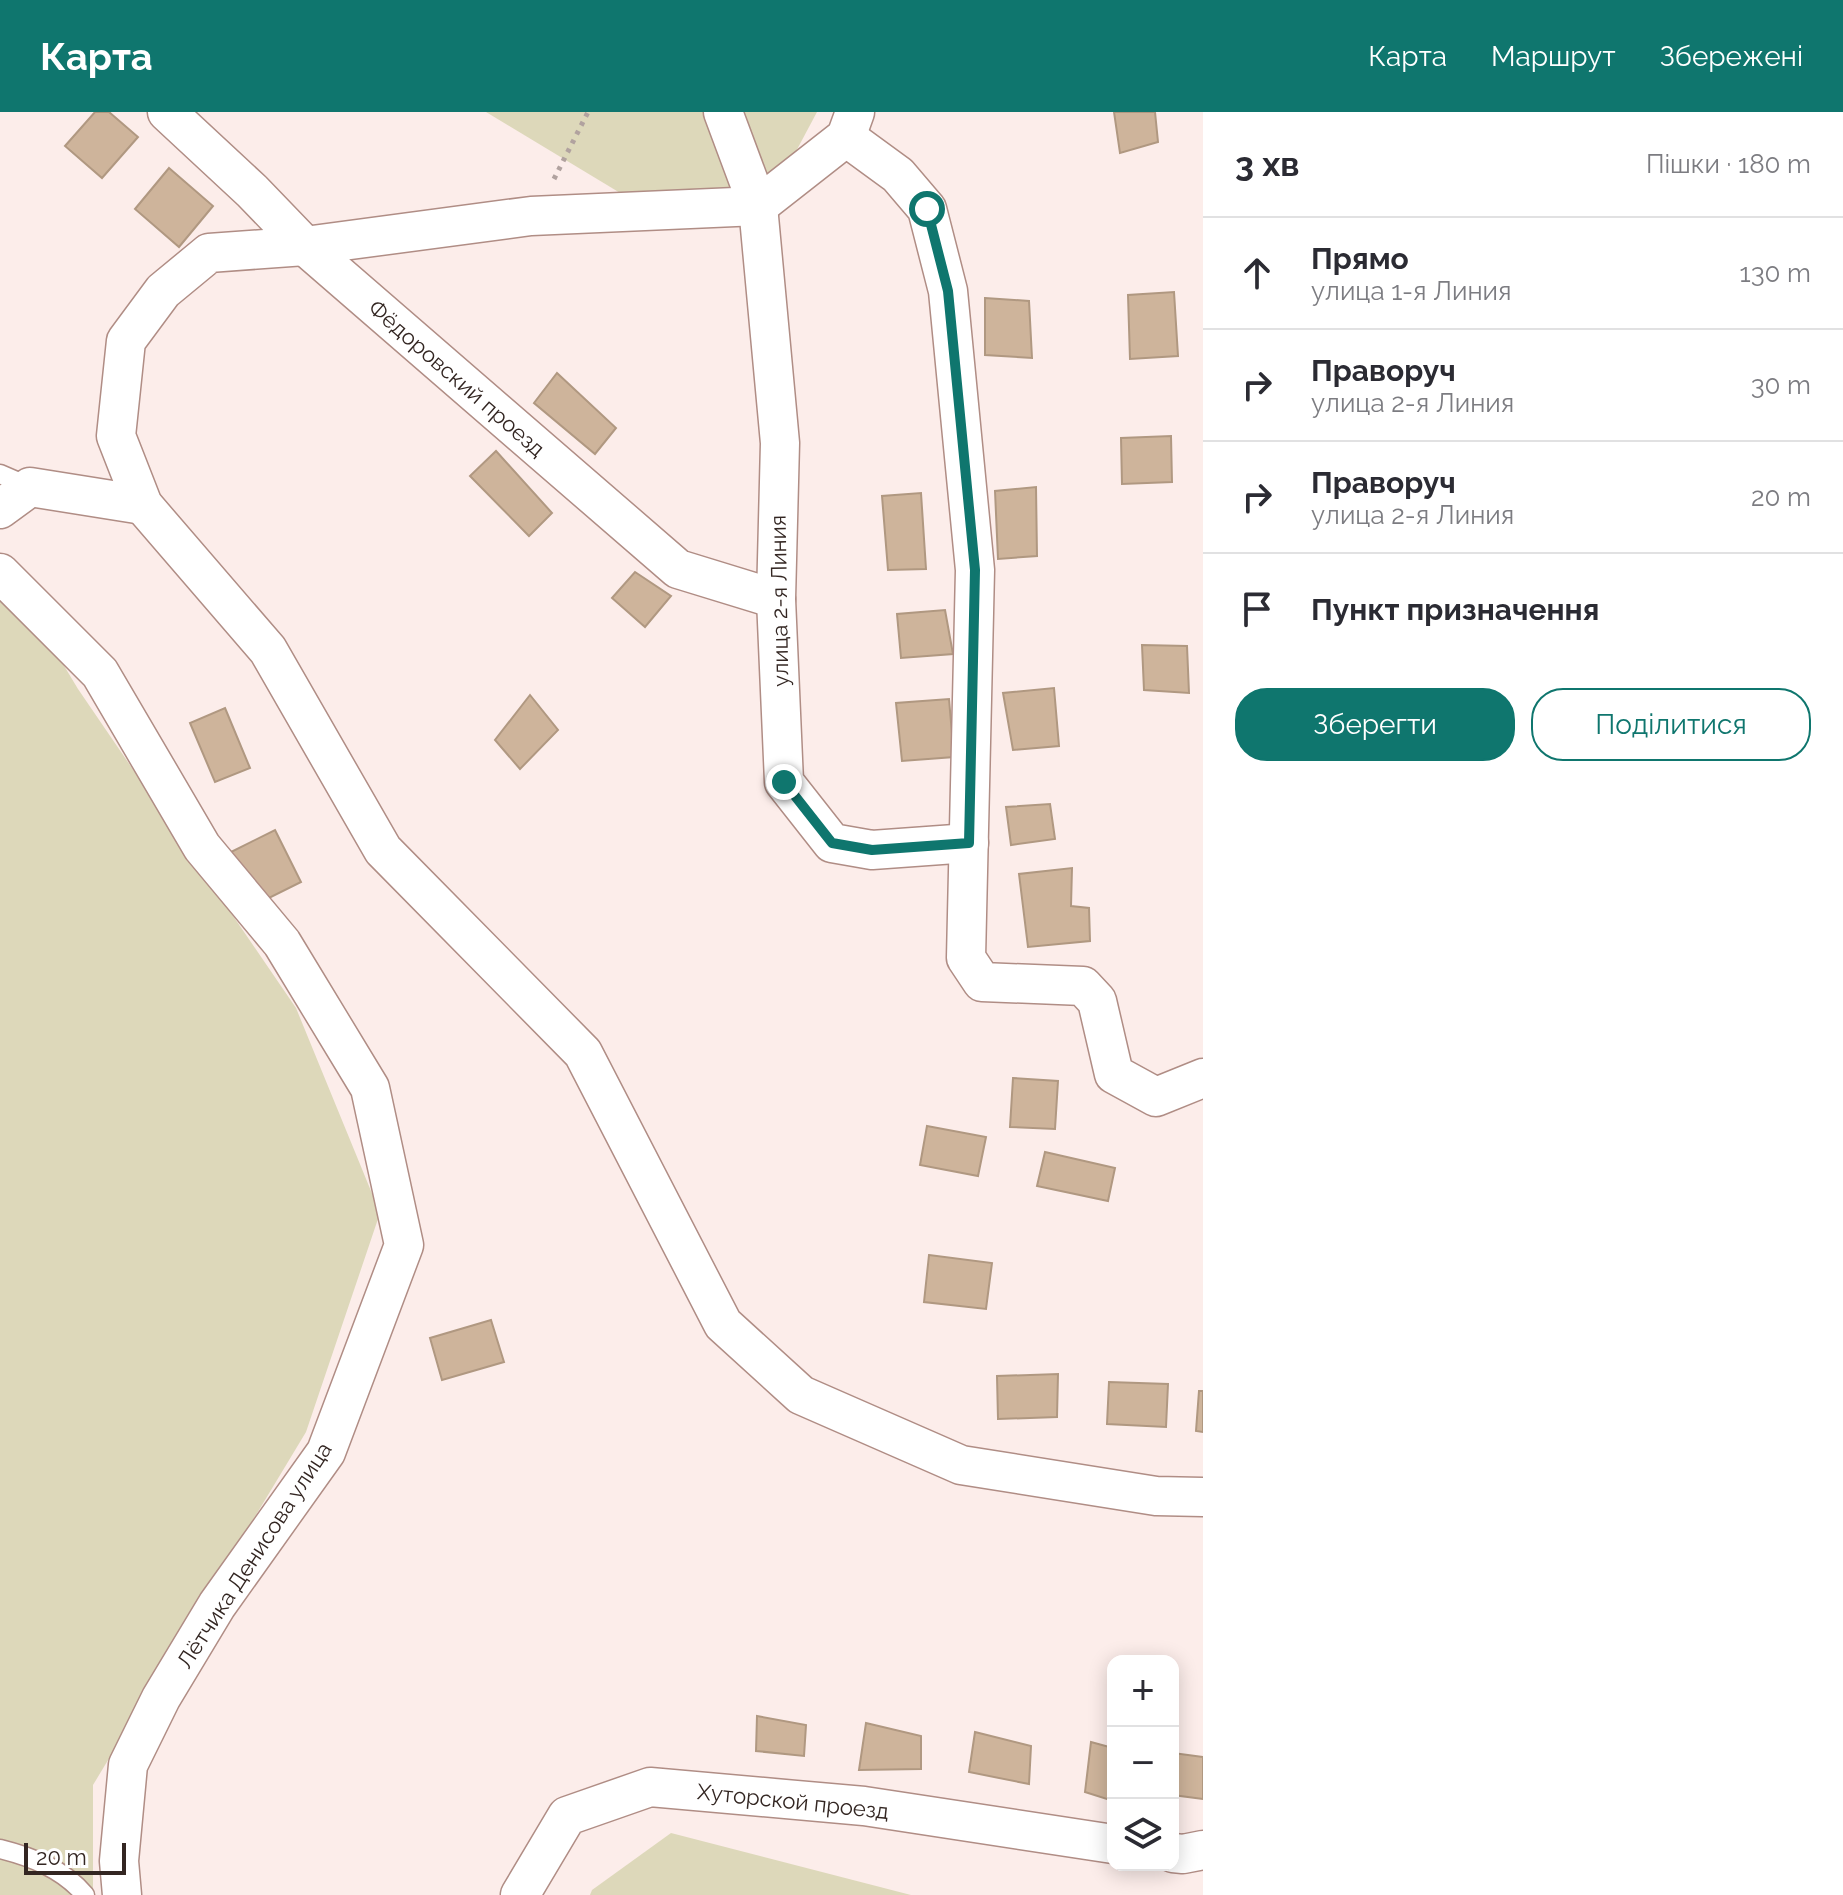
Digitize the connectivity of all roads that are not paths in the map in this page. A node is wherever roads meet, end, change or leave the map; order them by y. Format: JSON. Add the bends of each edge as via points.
{"nodes":[{"id":1,"x":167,"y":112,"type":"edge"},
{"id":2,"x":723,"y":112,"type":"edge"},
{"id":3,"x":850,"y":124,"type":"edge"},
{"id":4,"x":758,"y":206,"type":"junction"},
{"id":5,"x":305,"y":246,"type":"junction"},
{"id":6,"x":15,"y":480,"type":"edge"},
{"id":7,"x":143,"y":505,"type":"junction"},
{"id":8,"x":0,"y":509,"type":"edge"},
{"id":9,"x":0,"y":573,"type":"edge"},
{"id":10,"x":776,"y":599,"type":"junction"},
{"id":11,"x":969,"y":843,"type":"junction"},
{"id":12,"x":1203,"y":1078,"type":"edge"},
{"id":13,"x":1203,"y":1497,"type":"edge"},
{"id":14,"x":1107,"y":1843,"type":"edge"},
{"id":15,"x":0,"y":1849,"type":"edge"},
{"id":16,"x":1203,"y":1850,"type":"edge"},
{"id":17,"x":1179,"y":1854,"type":"edge"},
{"id":18,"x":85,"y":1895,"type":"edge"},
{"id":19,"x":122,"y":1895,"type":"edge"},
{"id":20,"x":520,"y":1895,"type":"edge"}],
"edges":[{"from":1,"to":5,"type":"street","name":"Фёдоровский проезд"},
{"from":2,"to":4,"type":"street"},
{"from":3,"to":4,"type":"street"},
{"from":3,"to":11,"type":"street","via":[[927,209],[948,291],[975,570]]},
{"from":4,"to":5,"type":"street","via":[[531,216]]},
{"from":4,"to":10,"type":"street","name":"улица 2-я Линия","via":[[780,443]]},
{"from":5,"to":7,"type":"street","via":[[209,253],[163,291],[126,341],[116,436]]},
{"from":5,"to":10,"type":"street","name":"Фёдоровский проезд","via":[[678,569]]},
{"from":6,"to":7,"type":"street"},
{"from":6,"to":8,"type":"street"},
{"from":7,"to":13,"type":"street","via":[[268,650],[383,850],[583,1053],[723,1324],[801,1395],[961,1465],[1156,1496]]},
{"from":9,"to":19,"type":"street","name":"Лётчика Денисова улица","via":[[100,673],[202,847],[282,943],[370,1088],[404,1245],[326,1452],[217,1605],[128,1765],[119,1861]]},
{"from":10,"to":11,"type":"street","name":"улица 2-я Линия","via":[[784,782],[803,807],[832,843],[872,850]]},
{"from":11,"to":12,"type":"street","via":[[966,958],[982,982],[1083,986],[1097,1001],[1114,1074],[1156,1097]]},
{"from":14,"to":20,"type":"street","name":"Хуторской проезд","via":[[864,1806],[650,1787],[567,1816]]},
{"from":15,"to":18,"type":"lane","via":[[43,1863]]},
{"from":16,"to":17,"type":"street"}]}
